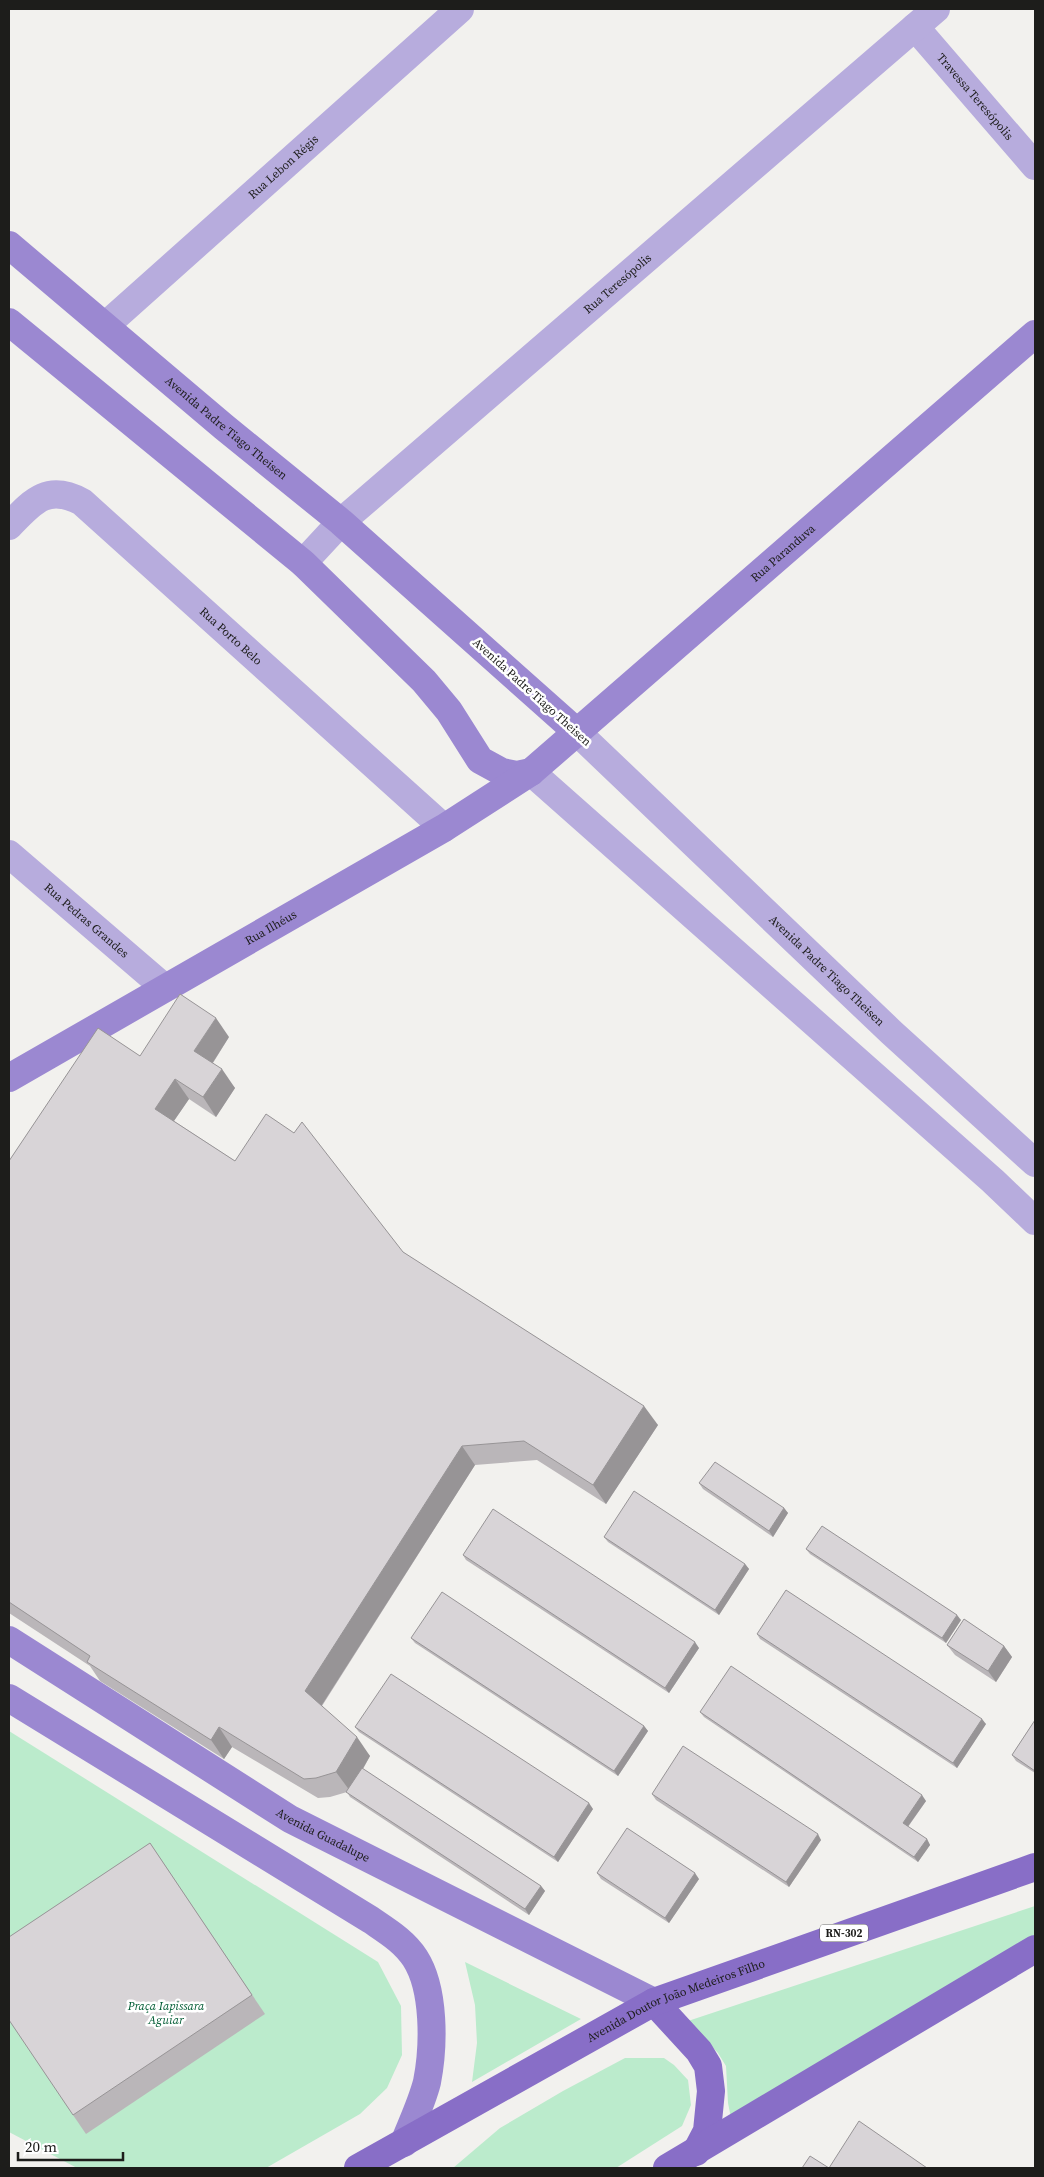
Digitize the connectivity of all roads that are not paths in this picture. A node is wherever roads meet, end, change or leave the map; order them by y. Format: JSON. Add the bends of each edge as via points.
{"nodes":[{"id":1,"x":460,"y":9,"type":"edge"},
{"id":2,"x":936,"y":9,"type":"edge"},
{"id":3,"x":915,"y":27,"type":"junction"},
{"id":4,"x":1035,"y":166,"type":"edge"},
{"id":5,"x":9,"y":244,"type":"edge"},
{"id":6,"x":9,"y":322,"type":"edge"},
{"id":7,"x":105,"y":326,"type":"junction"},
{"id":8,"x":1035,"y":334,"type":"edge"},
{"id":9,"x":341,"y":522,"type":"junction"},
{"id":10,"x":9,"y":526,"type":"edge"},
{"id":11,"x":303,"y":563,"type":"junction"},
{"id":12,"x":578,"y":733,"type":"junction"},
{"id":13,"x":531,"y":772,"type":"junction"},
{"id":14,"x":444,"y":828,"type":"junction"},
{"id":15,"x":9,"y":854,"type":"edge"},
{"id":16,"x":165,"y":988,"type":"junction"},
{"id":17,"x":9,"y":1078,"type":"edge"},
{"id":18,"x":1035,"y":1163,"type":"edge"},
{"id":19,"x":1035,"y":1221,"type":"edge"},
{"id":20,"x":9,"y":1640,"type":"edge"},
{"id":21,"x":9,"y":1698,"type":"edge"},
{"id":22,"x":133,"y":1774,"type":"junction"},
{"id":23,"x":290,"y":1819,"type":"junction"},
{"id":24,"x":1028,"y":1867,"type":"edge"},
{"id":25,"x":1035,"y":1950,"type":"edge"},
{"id":26,"x":654,"y":2002,"type":"junction"},
{"id":27,"x":404,"y":2143,"type":"junction"},
{"id":28,"x":696,"y":2152,"type":"junction"},
{"id":29,"x":358,"y":2168,"type":"edge"},
{"id":30,"x":667,"y":2168,"type":"edge"}],
"edges":[{"from":1,"to":7,"type":"street","name":"Rua Lebon Régis"},
{"from":2,"to":3,"type":"street","name":"Rua Teresópolis"},
{"from":3,"to":4,"type":"street","name":"Travessa Teresópolis"},
{"from":3,"to":9,"type":"street","name":"Rua Teresópolis"},
{"from":5,"to":7,"type":"main road","name":"Avenida Padre Tiago Theisen"},
{"from":6,"to":11,"type":"main road"},
{"from":7,"to":9,"type":"main road","name":"Avenida Padre Tiago Theisen"},
{"from":8,"to":12,"type":"main road","name":"Rua Paranduva"},
{"from":9,"to":11,"type":"street","name":"Rua Teresópolis"},
{"from":9,"to":12,"type":"main road","name":"Avenida Padre Tiago Theisen"},
{"from":10,"to":14,"type":"street","name":"Rua Porto Belo","via":[[40,498],[60,494],[82,502]]},
{"from":11,"to":13,"type":"main road","via":[[424,681],[480,760],[502,772],[517,775]]},
{"from":12,"to":13,"type":"main road","name":"Rua Paranduva"},
{"from":12,"to":18,"type":"street","name":"Avenida Padre Tiago Theisen","via":[[891,1032]]},
{"from":13,"to":14,"type":"main road","name":"Rua Ilhéus"},
{"from":13,"to":19,"type":"street"},
{"from":14,"to":16,"type":"main road","name":"Rua Ilhéus"},
{"from":15,"to":16,"type":"street","name":"Rua Pedras Grandes"},
{"from":16,"to":17,"type":"main road","name":"Rua Ilhéus"},
{"from":20,"to":23,"type":"main road","name":"Avenida Guadalupe"},
{"from":21,"to":22,"type":"main road"},
{"from":22,"to":23,"type":"main road","via":[[168,1780],[263,1837],[278,1833]]},
{"from":22,"to":27,"type":"main road","via":[[371,1920],[399,1940],[414,1956],[423,1973],[428,1998],[431,2050],[427,2083]]},
{"from":23,"to":26,"type":"main road","name":"Avenida Guadalupe"},
{"from":24,"to":26,"type":"main road","name":"Avenida Doutor João Medeiros Filho","number":"RN-302"},
{"from":25,"to":28,"type":"main road"},
{"from":26,"to":27,"type":"main road","name":"Avenida Doutor João Medeiros Filho","number":"RN-302"},
{"from":26,"to":28,"type":"main road","via":[[699,2051],[708,2066],[711,2091],[707,2132]]},
{"from":27,"to":29,"type":"main road","name":"Avenida Doutor João Medeiros Filho","number":"RN-302"},
{"from":28,"to":30,"type":"main road"}]}
